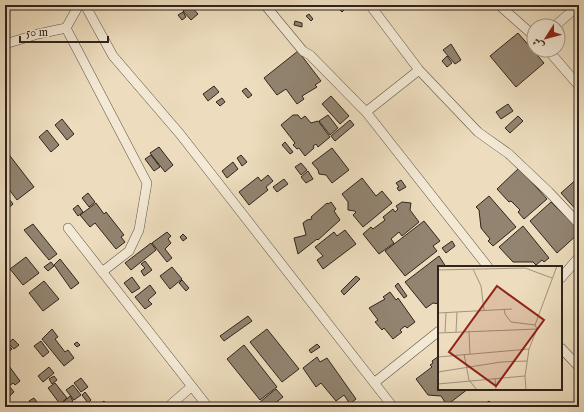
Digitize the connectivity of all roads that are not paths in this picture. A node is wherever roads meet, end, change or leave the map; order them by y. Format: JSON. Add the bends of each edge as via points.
{"nodes":[{"id":1,"x":79,"y":5,"type":"edge"},
{"id":2,"x":85,"y":5,"type":"edge"},
{"id":3,"x":265,"y":5,"type":"edge"},
{"id":4,"x":370,"y":5,"type":"edge"},
{"id":5,"x":499,"y":5,"type":"edge"},
{"id":6,"x":579,"y":5,"type":"edge"},
{"id":7,"x":564,"y":18,"type":"edge"},
{"id":8,"x":66,"y":28,"type":"junction"},
{"id":9,"x":526,"y":29,"type":"edge"},
{"id":10,"x":5,"y":44,"type":"edge"},
{"id":11,"x":555,"y":58,"type":"edge"},
{"id":12,"x":420,"y":70,"type":"junction"},
{"id":13,"x":579,"y":86,"type":"edge"},
{"id":14,"x":366,"y":112,"type":"junction"},
{"id":15,"x":579,"y":224,"type":"edge"},
{"id":16,"x":68,"y":228,"type":"dead end"},
{"id":17,"x":579,"y":257,"type":"edge"},
{"id":18,"x":487,"y":266,"type":"edge"},
{"id":19,"x":102,"y":272,"type":"junction"},
{"id":20,"x":562,"y":277,"type":"edge"},
{"id":21,"x":438,"y":332,"type":"edge"},
{"id":22,"x":562,"y":349,"type":"edge"},
{"id":23,"x":579,"y":367,"type":"edge"},
{"id":24,"x":374,"y":383,"type":"junction"},
{"id":25,"x":191,"y":387,"type":"junction"},
{"id":26,"x":168,"y":407,"type":"edge"},
{"id":27,"x":208,"y":407,"type":"edge"},
{"id":28,"x":393,"y":407,"type":"edge"}],
"edges":[{"from":1,"to":8,"type":"street"},
{"from":2,"to":24,"type":"street","via":[[113,56],[180,134]]},
{"from":3,"to":14,"type":"street","via":[[303,51]]},
{"from":4,"to":12,"type":"street"},
{"from":5,"to":9,"type":"street"},
{"from":6,"to":7,"type":"street"},
{"from":8,"to":10,"type":"street"},
{"from":8,"to":19,"type":"street","via":[[147,183],[139,230],[129,250]]},
{"from":11,"to":13,"type":"street"},
{"from":12,"to":14,"type":"street"},
{"from":12,"to":15,"type":"street","via":[[478,132],[509,154]]},
{"from":14,"to":18,"type":"street"},
{"from":16,"to":19,"type":"street"},
{"from":17,"to":20,"type":"street"},
{"from":19,"to":25,"type":"street"},
{"from":21,"to":24,"type":"street"},
{"from":22,"to":23,"type":"street"},
{"from":24,"to":28,"type":"street"},
{"from":25,"to":26,"type":"street"},
{"from":25,"to":27,"type":"street"}]}
